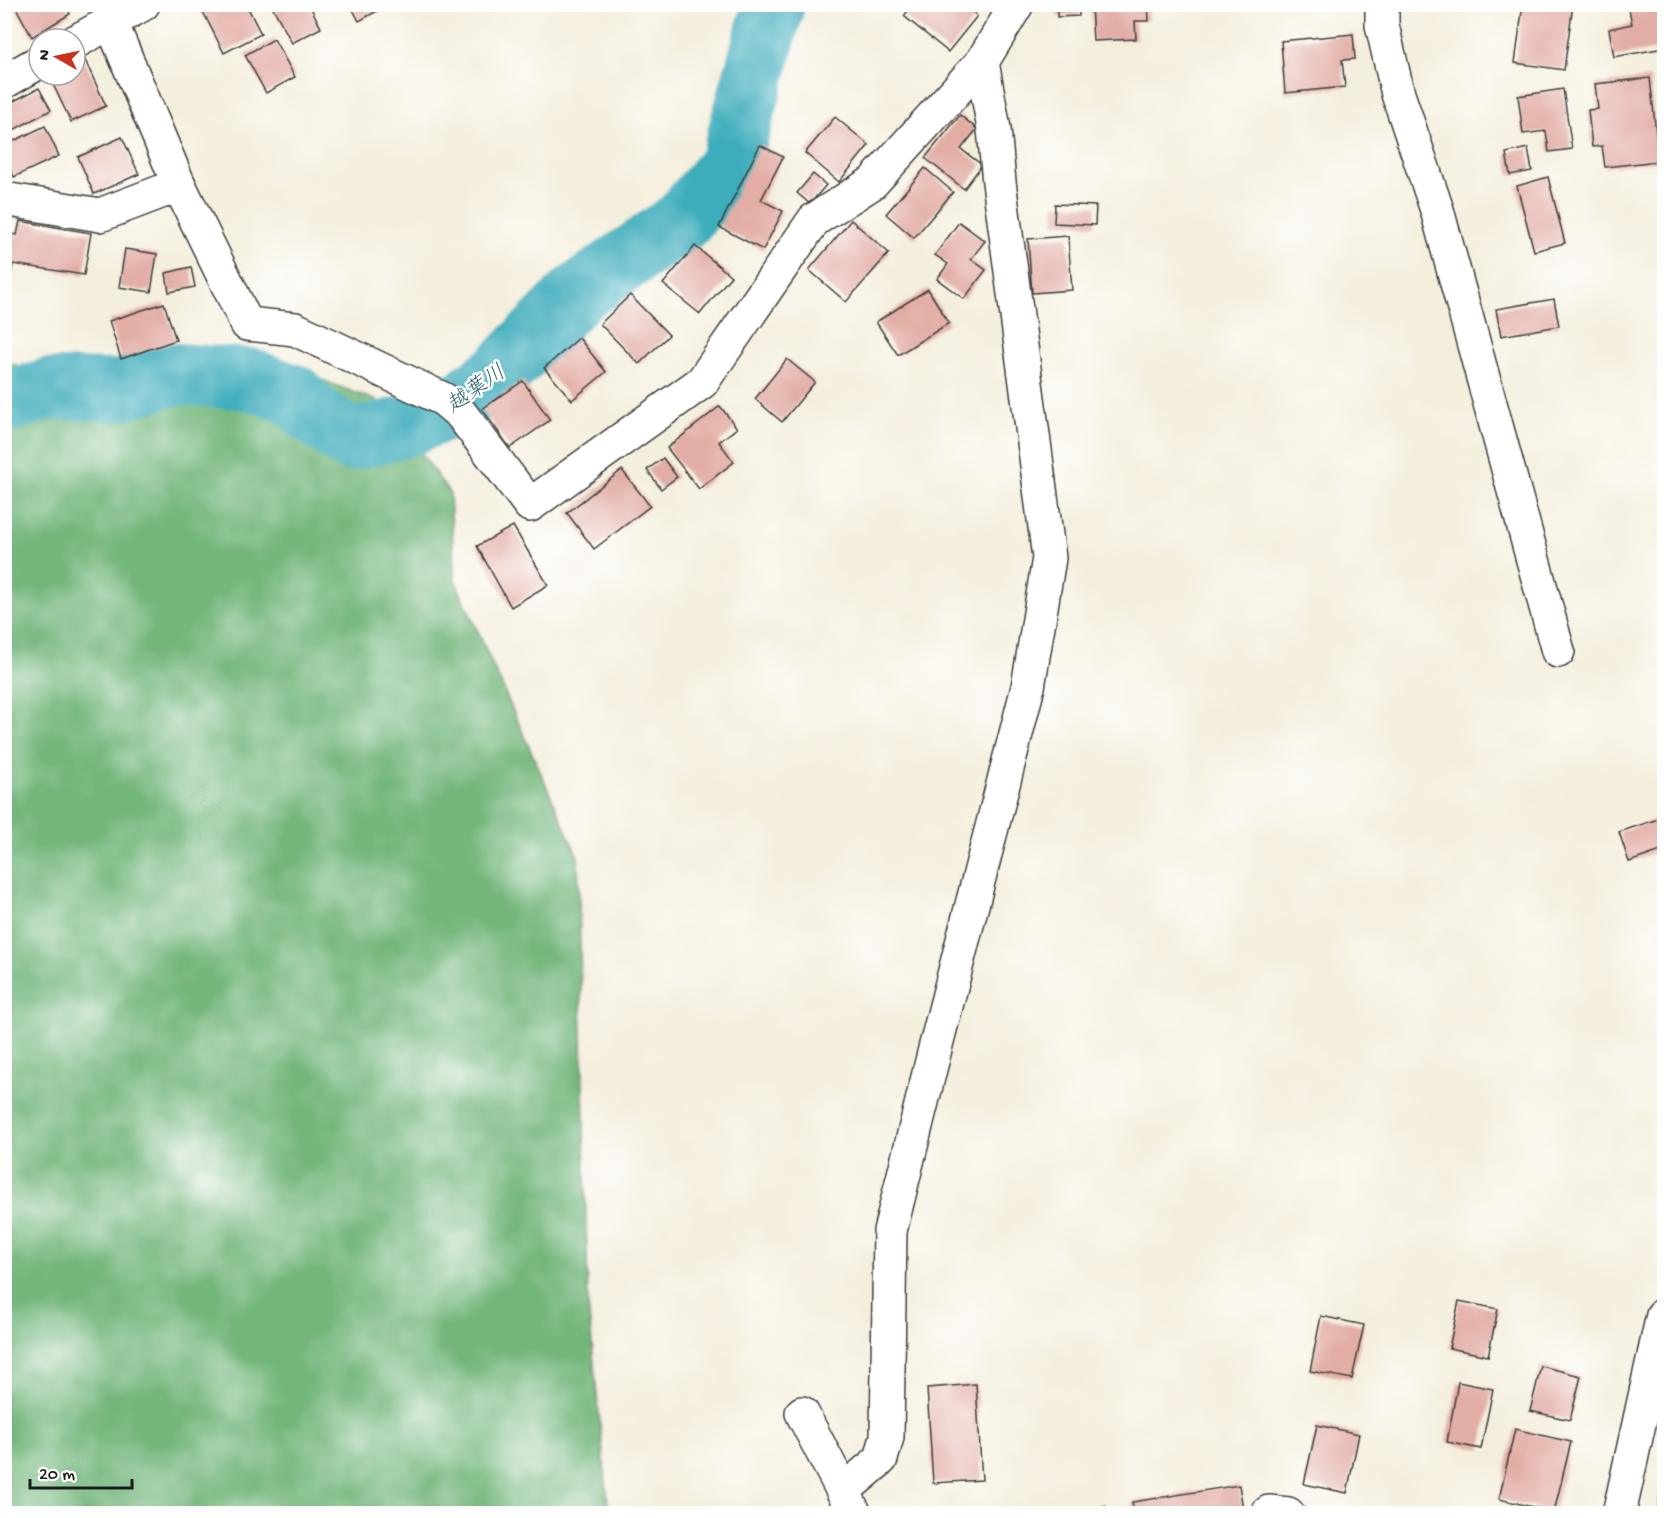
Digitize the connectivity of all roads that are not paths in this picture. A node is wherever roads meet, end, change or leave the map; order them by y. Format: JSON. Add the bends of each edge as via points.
{"nodes":[{"id":1,"x":143,"y":4,"type":"edge"},
{"id":2,"x":1017,"y":4,"type":"edge"},
{"id":3,"x":1382,"y":4,"type":"edge"},
{"id":4,"x":111,"y":22,"type":"junction"},
{"id":5,"x":87,"y":35,"type":"edge"},
{"id":6,"x":982,"y":62,"type":"junction"},
{"id":7,"x":27,"y":69,"type":"edge"},
{"id":8,"x":4,"y":82,"type":"edge"},
{"id":9,"x":179,"y":185,"type":"junction"},
{"id":10,"x":4,"y":199,"type":"edge"},
{"id":11,"x":1558,"y":651,"type":"dead end"},
{"id":12,"x":1665,"y":1315,"type":"edge"},
{"id":13,"x":802,"y":1413,"type":"dead end"},
{"id":14,"x":849,"y":1502,"type":"edge"},
{"id":15,"x":1268,"y":1514,"type":"edge"},
{"id":16,"x":1288,"y":1514,"type":"edge"},
{"id":17,"x":1619,"y":1514,"type":"edge"}],
"edges":[{"from":1,"to":4,"type":"street"},
{"from":2,"to":6,"type":"street"},
{"from":3,"to":11,"type":"street","via":[[1382,26],[1398,94],[1437,210]]},
{"from":4,"to":5,"type":"street"},
{"from":4,"to":9,"type":"street"},
{"from":6,"to":9,"type":"street","via":[[872,183],[814,220],[702,382],[530,505],[461,414],[443,399],[295,329],[247,324]]},
{"from":6,"to":14,"type":"street","via":[[1049,558],[1028,687],[890,1231],[887,1437],[881,1459]]},
{"from":7,"to":8,"type":"street"},
{"from":9,"to":10,"type":"street","via":[[100,215]]},
{"from":12,"to":17,"type":"street"},
{"from":13,"to":14,"type":"street"},
{"from":15,"to":16,"type":"street"}]}
